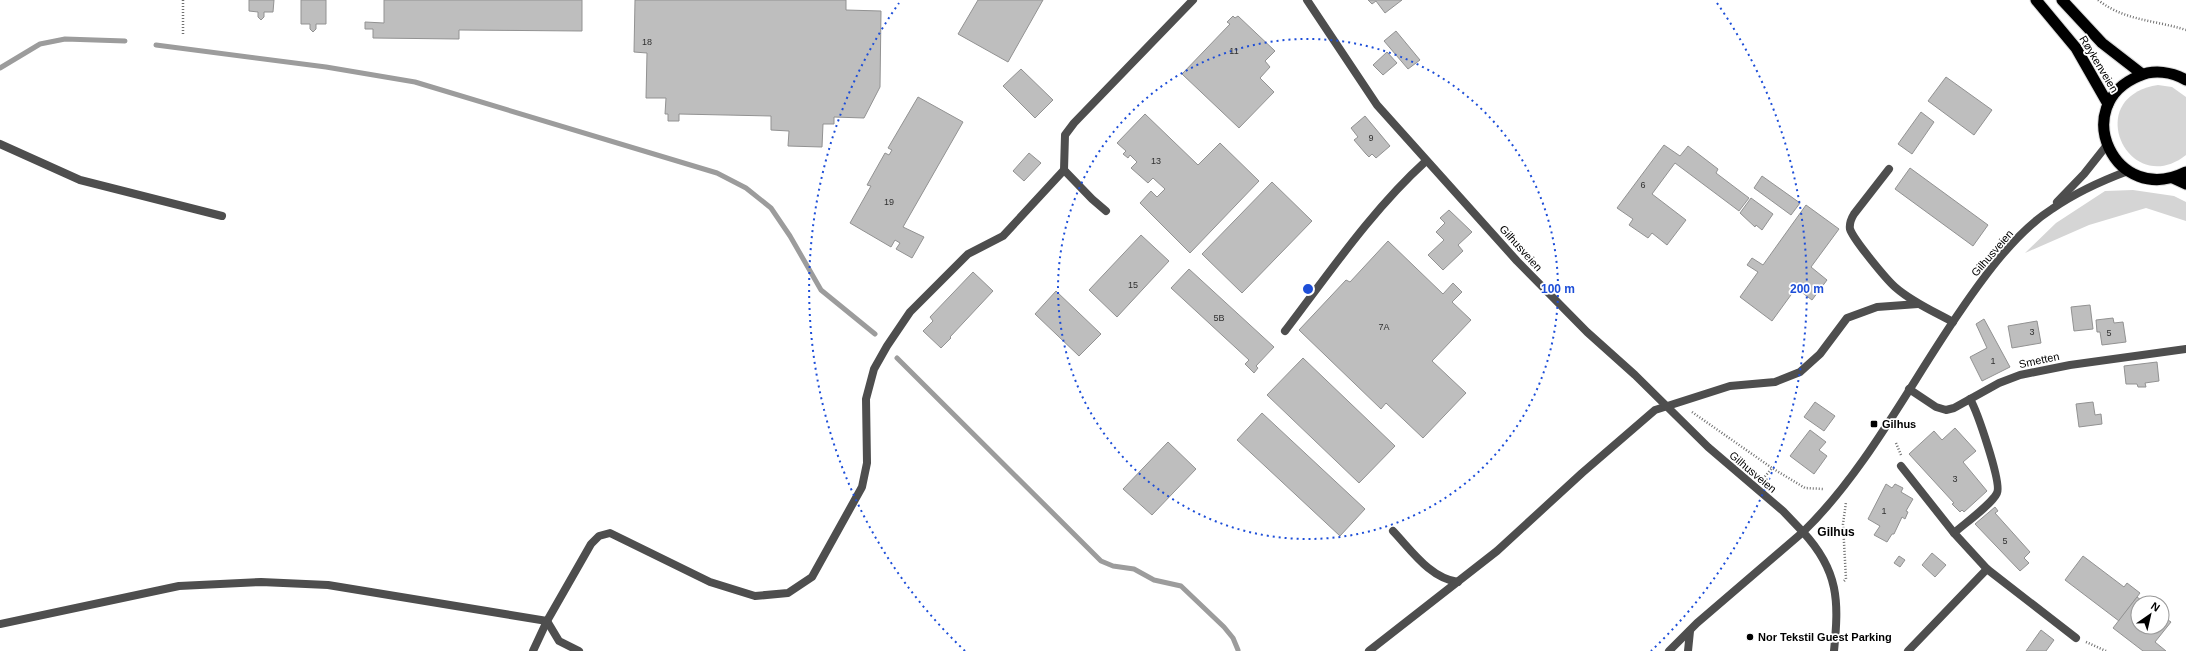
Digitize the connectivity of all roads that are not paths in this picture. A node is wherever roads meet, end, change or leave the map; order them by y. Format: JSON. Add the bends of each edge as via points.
{"nodes":[{"id":1,"x":1193,"y":0,"type":"edge"},
{"id":2,"x":1307,"y":0,"type":"edge"},
{"id":3,"x":2036,"y":0,"type":"edge"},
{"id":4,"x":2062,"y":0,"type":"edge"},
{"id":5,"x":2142,"y":74,"type":"junction"},
{"id":6,"x":2186,"y":80,"type":"edge"},
{"id":7,"x":2108,"y":104,"type":"junction"},
{"id":8,"x":0,"y":144,"type":"edge"},
{"id":9,"x":2107,"y":144,"type":"junction"},
{"id":10,"x":1426,"y":161,"type":"junction"},
{"id":11,"x":1889,"y":169,"type":"dead end"},
{"id":12,"x":1064,"y":170,"type":"junction"},
{"id":13,"x":2128,"y":172,"type":"junction"},
{"id":14,"x":2186,"y":172,"type":"edge"},
{"id":15,"x":2173,"y":178,"type":"junction"},
{"id":16,"x":2186,"y":184,"type":"edge"},
{"id":17,"x":2051,"y":209,"type":"junction"},
{"id":18,"x":1106,"y":211,"type":"dead end"},
{"id":19,"x":222,"y":216,"type":"dead end"},
{"id":20,"x":1918,"y":304,"type":"junction"},
{"id":21,"x":1952,"y":322,"type":"junction"},
{"id":22,"x":1285,"y":331,"type":"dead end"},
{"id":23,"x":2186,"y":349,"type":"edge"},
{"id":24,"x":1909,"y":389,"type":"junction"},
{"id":25,"x":1970,"y":400,"type":"junction"},
{"id":26,"x":1667,"y":406,"type":"junction"},
{"id":27,"x":1901,"y":466,"type":"dead end"},
{"id":28,"x":1393,"y":531,"type":"dead end"},
{"id":29,"x":1803,"y":532,"type":"junction"},
{"id":30,"x":1954,"y":533,"type":"junction"},
{"id":31,"x":1987,"y":569,"type":"junction"},
{"id":32,"x":1458,"y":582,"type":"junction"},
{"id":33,"x":547,"y":621,"type":"junction"},
{"id":34,"x":0,"y":624,"type":"edge"},
{"id":35,"x":1690,"y":631,"type":"junction"},
{"id":36,"x":2076,"y":638,"type":"road end"},
{"id":37,"x":533,"y":651,"type":"edge"},
{"id":38,"x":579,"y":651,"type":"edge"},
{"id":39,"x":1369,"y":651,"type":"edge"},
{"id":40,"x":1668,"y":651,"type":"edge"},
{"id":41,"x":1688,"y":651,"type":"edge"},
{"id":42,"x":1834,"y":651,"type":"edge"},
{"id":43,"x":1908,"y":651,"type":"edge"}],
"edges":[{"from":1,"to":12,"type":"street","via":[[1065,135]]},
{"from":2,"to":10,"type":"street","name":"Gilhusveien","via":[[1377,105]]},
{"from":3,"to":7,"type":"highway","name":"Røykenveien","via":[[2076,48]]},
{"from":4,"to":5,"type":"highway","name":"Røykenveien","via":[[2102,43]]},
{"from":5,"to":6,"type":"highway","via":[[2169,73]]},
{"from":5,"to":7,"type":"highway","via":[[2122,85]]},
{"from":7,"to":9,"type":"highway","via":[[2104,123]]},
{"from":8,"to":19,"type":"street","via":[[80,180]]},
{"from":9,"to":13,"type":"highway","via":[[2115,160]]},
{"from":9,"to":17,"type":"street","name":"Gilhusveien","via":[[2084,174]]},
{"from":10,"to":22,"type":"street","via":[[1372,218]]},
{"from":10,"to":26,"type":"street","name":"Gilhusveien","via":[[1551,296]]},
{"from":11,"to":20,"type":"street","via":[[1854,214],[1850,221],[1850,229],[1895,287]]},
{"from":12,"to":18,"type":"street"},
{"from":12,"to":33,"type":"street","via":[[1003,236],[968,254],[910,312],[887,346],[874,369],[866,399],[867,463],[862,487],[812,577],[788,593],[755,596],[710,582],[610,533],[599,536],[591,544]]},
{"from":13,"to":15,"type":"highway","via":[[2152,180]]},
{"from":13,"to":17,"type":"street","name":"Gilhusveien","via":[[2094,184]]},
{"from":14,"to":15,"type":"highway"},
{"from":15,"to":16,"type":"highway"},
{"from":17,"to":21,"type":"street","name":"Gilhusveien","via":[[1993,265]]},
{"from":20,"to":21,"type":"street"},
{"from":20,"to":26,"type":"street","via":[[1877,307],[1847,318],[1820,354],[1800,372],[1775,382],[1730,386]]},
{"from":21,"to":24,"type":"street","name":"Gilhusveien"},
{"from":23,"to":25,"type":"street","name":"Smetten","via":[[2070,365],[2020,375],[1999,383]]},
{"from":24,"to":25,"type":"street","name":"Smetten","via":[[1941,410],[1954,408]]},
{"from":24,"to":29,"type":"street","name":"Gilhusveien","via":[[1837,496]]},
{"from":25,"to":30,"type":"street","via":[[1996,474],[1998,489],[1994,497]]},
{"from":26,"to":29,"type":"street","name":"Gilhusveien","via":[[1708,447],[1783,511]]},
{"from":26,"to":32,"type":"street","via":[[1655,410],[1497,551]]},
{"from":27,"to":30,"type":"street"},
{"from":28,"to":32,"type":"street","via":[[1429,569],[1442,578]]},
{"from":29,"to":35,"type":"street","name":"Gilhusveien"},
{"from":29,"to":42,"type":"street","via":[[1821,553],[1834,582],[1838,615]]},
{"from":30,"to":31,"type":"street"},
{"from":31,"to":36,"type":"street"},
{"from":31,"to":43,"type":"street"},
{"from":32,"to":39,"type":"street"},
{"from":33,"to":34,"type":"street","via":[[328,585],[261,582],[179,586]]},
{"from":33,"to":37,"type":"street"},
{"from":33,"to":38,"type":"street","via":[[559,641]]},
{"from":35,"to":40,"type":"street","name":"Gilhusveien"},
{"from":35,"to":41,"type":"street"}]}
